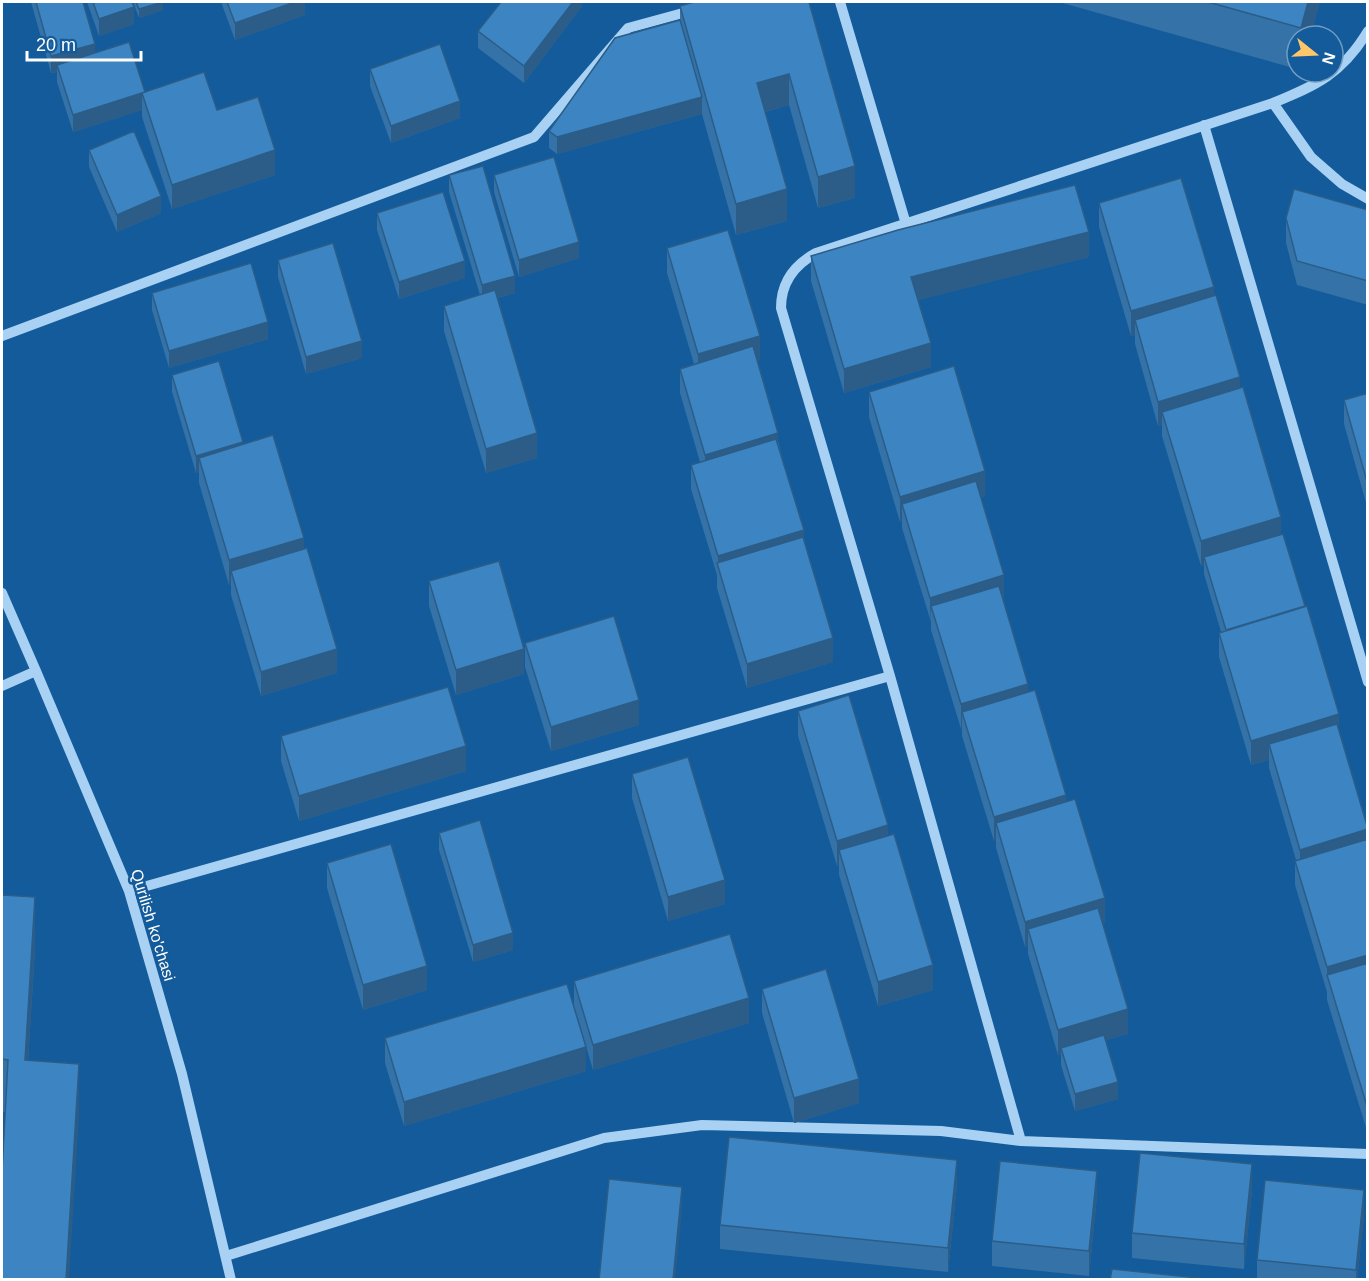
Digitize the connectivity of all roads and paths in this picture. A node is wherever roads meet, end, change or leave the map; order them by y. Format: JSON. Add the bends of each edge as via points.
{"nodes":[{"id":1,"x":840,"y":2,"type":"edge"},
{"id":2,"x":704,"y":7,"type":"edge"},
{"id":3,"x":1368,"y":31,"type":"edge"},
{"id":4,"x":1273,"y":103,"type":"junction"},
{"id":5,"x":1204,"y":125,"type":"junction"},
{"id":6,"x":1368,"y":199,"type":"edge"},
{"id":7,"x":906,"y":224,"type":"junction"},
{"id":8,"x":2,"y":336,"type":"edge"},
{"id":9,"x":2,"y":594,"type":"edge"},
{"id":10,"x":36,"y":671,"type":"junction"},
{"id":11,"x":890,"y":676,"type":"junction"},
{"id":12,"x":1368,"y":682,"type":"edge"},
{"id":13,"x":2,"y":686,"type":"edge"},
{"id":14,"x":129,"y":891,"type":"junction"},
{"id":15,"x":1021,"y":1141,"type":"junction"},
{"id":16,"x":1368,"y":1154,"type":"edge"},
{"id":17,"x":226,"y":1256,"type":"junction"},
{"id":18,"x":231,"y":1280,"type":"edge"}],
"edges":[{"from":1,"to":7,"type":"street"},
{"from":2,"to":8,"type":"street","via":[[628,28],[534,136]]},
{"from":3,"to":4,"type":"street","via":[[1330,76]]},
{"from":4,"to":5,"type":"street"},
{"from":4,"to":6,"type":"street","via":[[1311,157],[1342,184]]},
{"from":5,"to":7,"type":"street"},
{"from":5,"to":12,"type":"street"},
{"from":7,"to":11,"type":"street","via":[[807,258],[792,271],[781,297],[783,317]]},
{"from":9,"to":10,"type":"street","name":"Qurilish ko'chasi"},
{"from":10,"to":13,"type":"street"},
{"from":10,"to":14,"type":"street","name":"Qurilish ko'chasi"},
{"from":11,"to":14,"type":"street"},
{"from":11,"to":15,"type":"street"},
{"from":14,"to":17,"type":"street","name":"Qurilish ko'chasi","via":[[182,1074]]},
{"from":15,"to":16,"type":"street"},
{"from":15,"to":17,"type":"street","via":[[941,1131],[702,1125],[604,1138]]},
{"from":17,"to":18,"type":"street","name":"Qurilish ko'chasi"}]}
